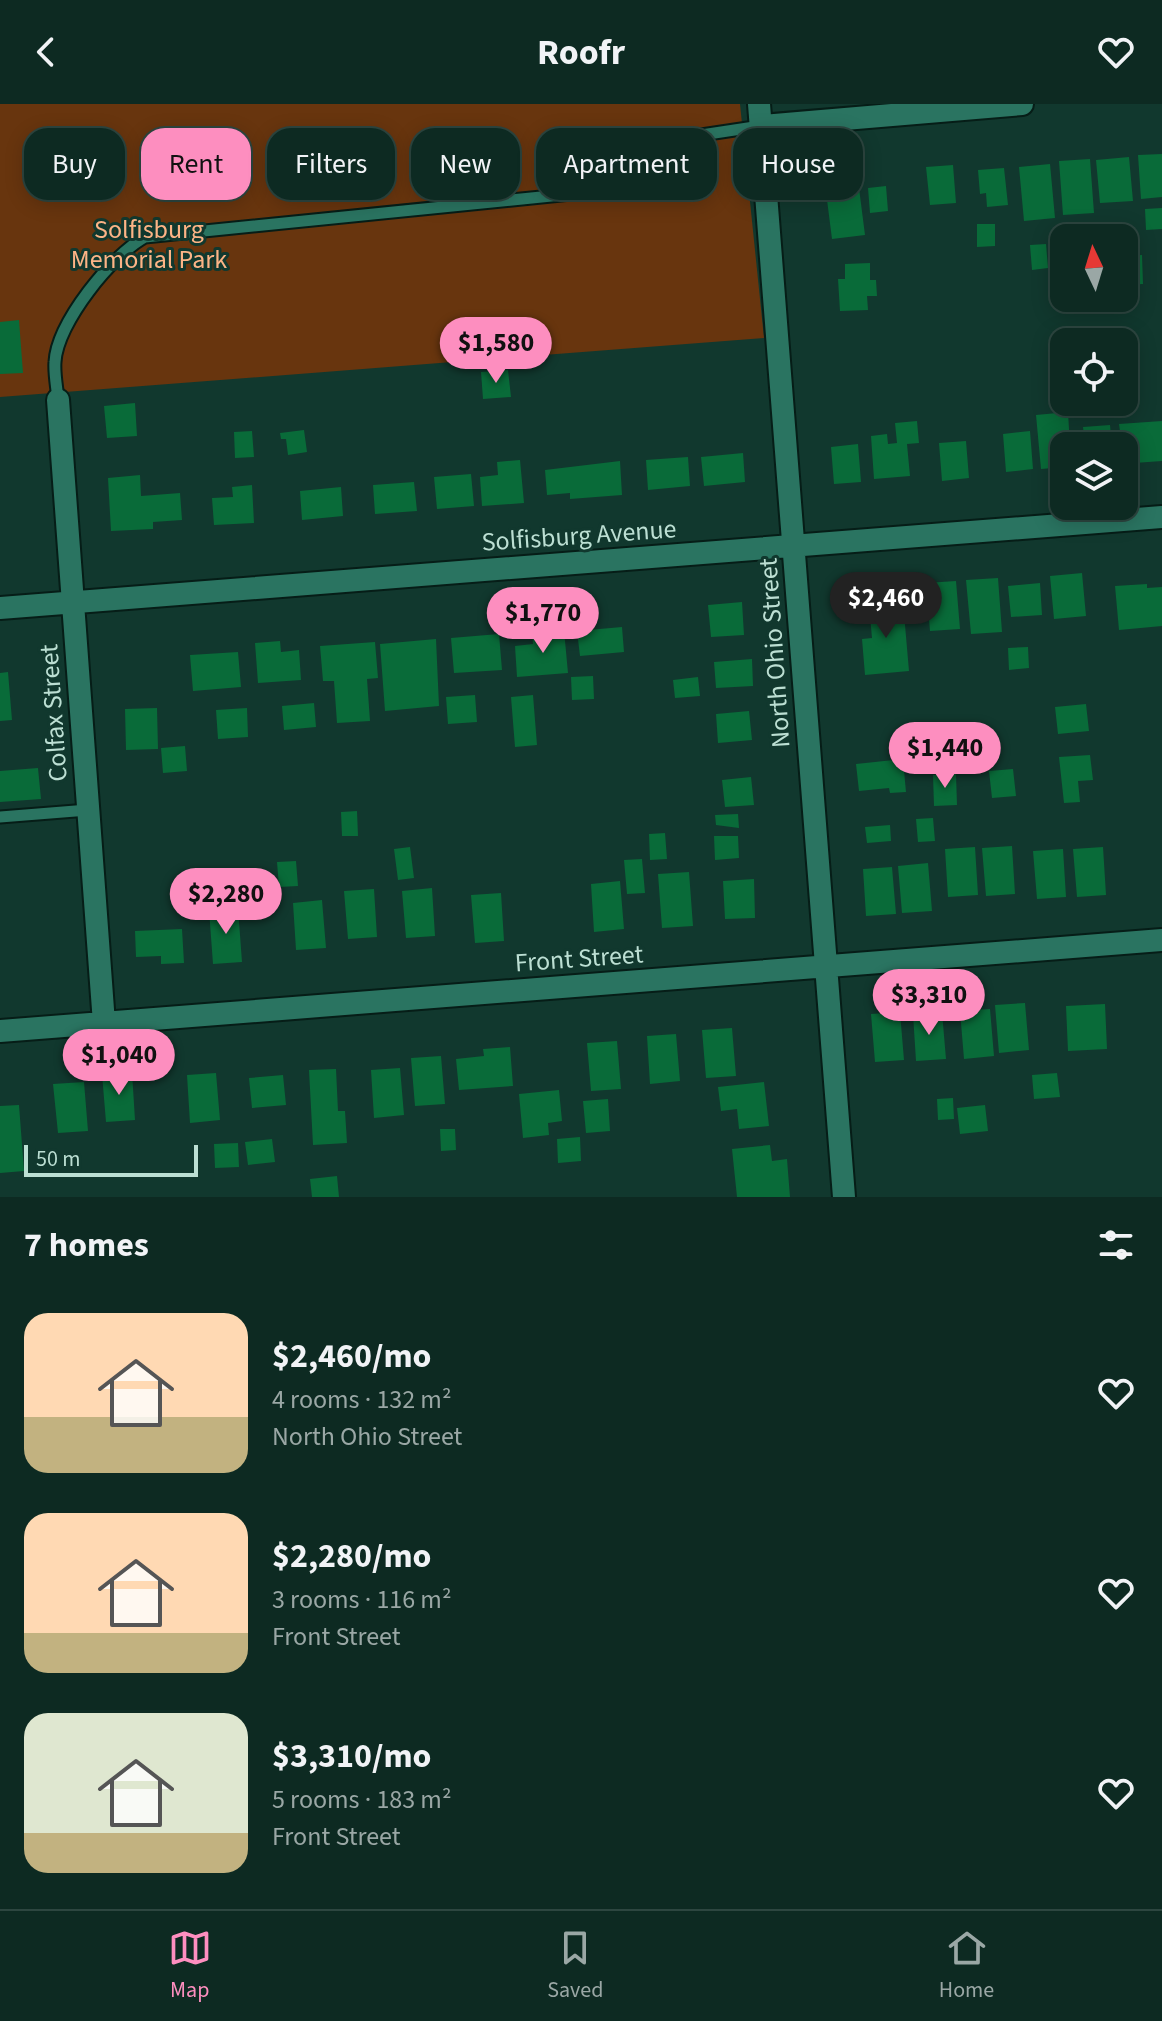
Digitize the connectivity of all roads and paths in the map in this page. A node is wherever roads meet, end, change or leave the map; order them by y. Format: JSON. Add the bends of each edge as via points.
{"nodes":[{"id":1,"x":1022,"y":104,"type":"edge"},
{"id":2,"x":760,"y":115,"type":"edge"},
{"id":3,"x":58,"y":400,"type":"joint"},
{"id":4,"x":1162,"y":517,"type":"edge"},
{"id":5,"x":794,"y":546,"type":"junction"},
{"id":6,"x":73,"y":603,"type":"junction"},
{"id":7,"x":0,"y":608,"type":"edge"},
{"id":8,"x":88,"y":810,"type":"junction"},
{"id":9,"x":0,"y":817,"type":"edge"},
{"id":10,"x":1162,"y":940,"type":"edge"},
{"id":11,"x":825,"y":967,"type":"junction"},
{"id":12,"x":104,"y":1023,"type":"junction"},
{"id":13,"x":0,"y":1031,"type":"edge"},
{"id":14,"x":844,"y":1197,"type":"edge"}],
"edges":[{"from":1,"to":2,"type":"street"},
{"from":2,"to":3,"type":"lane","via":[[688,137],[608,181],[571,194],[145,237],[126,247],[65,324],[55,360]]},
{"from":2,"to":5,"type":"street","name":"North Ohio Street"},
{"from":3,"to":6,"type":"street","name":"Colfax Street"},
{"from":4,"to":5,"type":"street","name":"Solfisburg Avenue"},
{"from":5,"to":6,"type":"street","name":"Solfisburg Avenue"},
{"from":5,"to":11,"type":"street","name":"North Ohio Street"},
{"from":6,"to":7,"type":"street","name":"Solfisburg Avenue"},
{"from":6,"to":8,"type":"street","name":"Colfax Street"},
{"from":8,"to":9,"type":"lane"},
{"from":8,"to":12,"type":"street","name":"Colfax Street"},
{"from":10,"to":11,"type":"street","name":"Front Street"},
{"from":11,"to":12,"type":"street","name":"Front Street"},
{"from":11,"to":14,"type":"street","name":"North Ohio Street"},
{"from":12,"to":13,"type":"street","name":"Front Street"}]}
